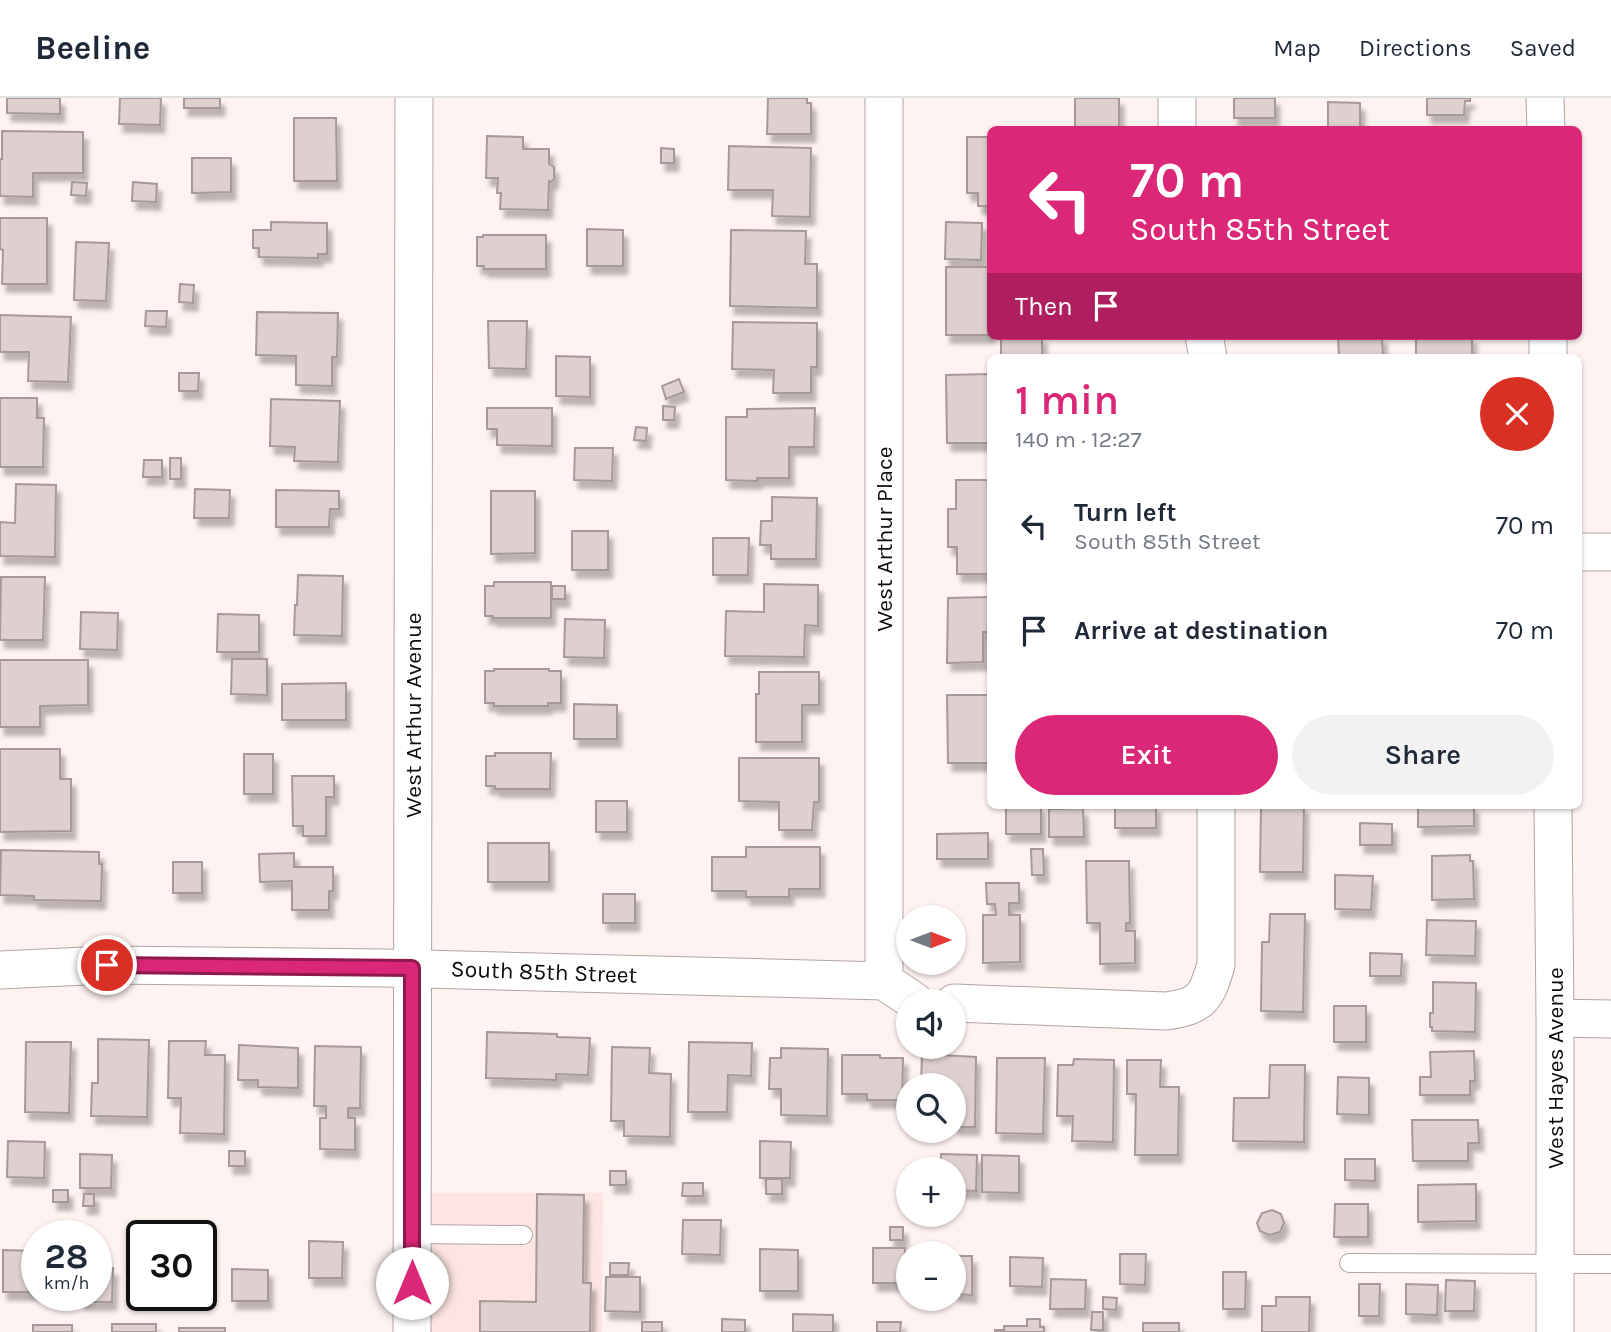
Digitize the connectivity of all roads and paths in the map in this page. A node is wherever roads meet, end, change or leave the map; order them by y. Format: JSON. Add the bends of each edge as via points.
{"nodes":[{"id":1,"x":414,"y":98,"type":"edge"},
{"id":2,"x":884,"y":98,"type":"edge"},
{"id":3,"x":1177,"y":98,"type":"edge"},
{"id":4,"x":1545,"y":98,"type":"edge"},
{"id":5,"x":1177,"y":126,"type":"edge"},
{"id":6,"x":1546,"y":126,"type":"edge"},
{"id":7,"x":1582,"y":552,"type":"edge"},
{"id":8,"x":1611,"y":552,"type":"edge"},
{"id":9,"x":1216,"y":809,"type":"edge"},
{"id":10,"x":1553,"y":809,"type":"edge"},
{"id":11,"x":412,"y":968,"type":"junction"},
{"id":12,"x":0,"y":970,"type":"edge"},
{"id":13,"x":899,"y":989,"type":"edge"},
{"id":14,"x":896,"y":991,"type":"edge"},
{"id":15,"x":966,"y":1003,"type":"edge"},
{"id":16,"x":1555,"y":1018,"type":"junction"},
{"id":17,"x":1611,"y":1018,"type":"edge"},
{"id":18,"x":412,"y":1234,"type":"junction"},
{"id":19,"x":523,"y":1235,"type":"dead end"},
{"id":20,"x":1349,"y":1263,"type":"dead end"},
{"id":21,"x":1555,"y":1263,"type":"junction"},
{"id":22,"x":1611,"y":1264,"type":"edge"},
{"id":23,"x":412,"y":1332,"type":"edge"},
{"id":24,"x":1555,"y":1332,"type":"edge"}],
"edges":[{"from":1,"to":11,"type":"street","name":"West Arthur Avenue"},
{"from":2,"to":13,"type":"street","name":"West Arthur Place"},
{"from":3,"to":5,"type":"street"},
{"from":4,"to":6,"type":"street"},
{"from":7,"to":8,"type":"street"},
{"from":9,"to":15,"type":"street","via":[[1216,965],[1201,1000],[1166,1011]]},
{"from":10,"to":16,"type":"street","name":"West Hayes Avenue"},
{"from":11,"to":12,"type":"street","name":"South 85th Street","via":[[107,965]]},
{"from":11,"to":14,"type":"street","name":"South 85th Street"},
{"from":11,"to":18,"type":"street","name":"West Arthur Avenue"},
{"from":16,"to":17,"type":"street"},
{"from":16,"to":21,"type":"street","name":"West Hayes Avenue"},
{"from":18,"to":19,"type":"lane"},
{"from":18,"to":23,"type":"street","name":"West Arthur Avenue"},
{"from":20,"to":21,"type":"lane"},
{"from":21,"to":22,"type":"lane"},
{"from":21,"to":24,"type":"street","name":"West Hayes Avenue"}]}
